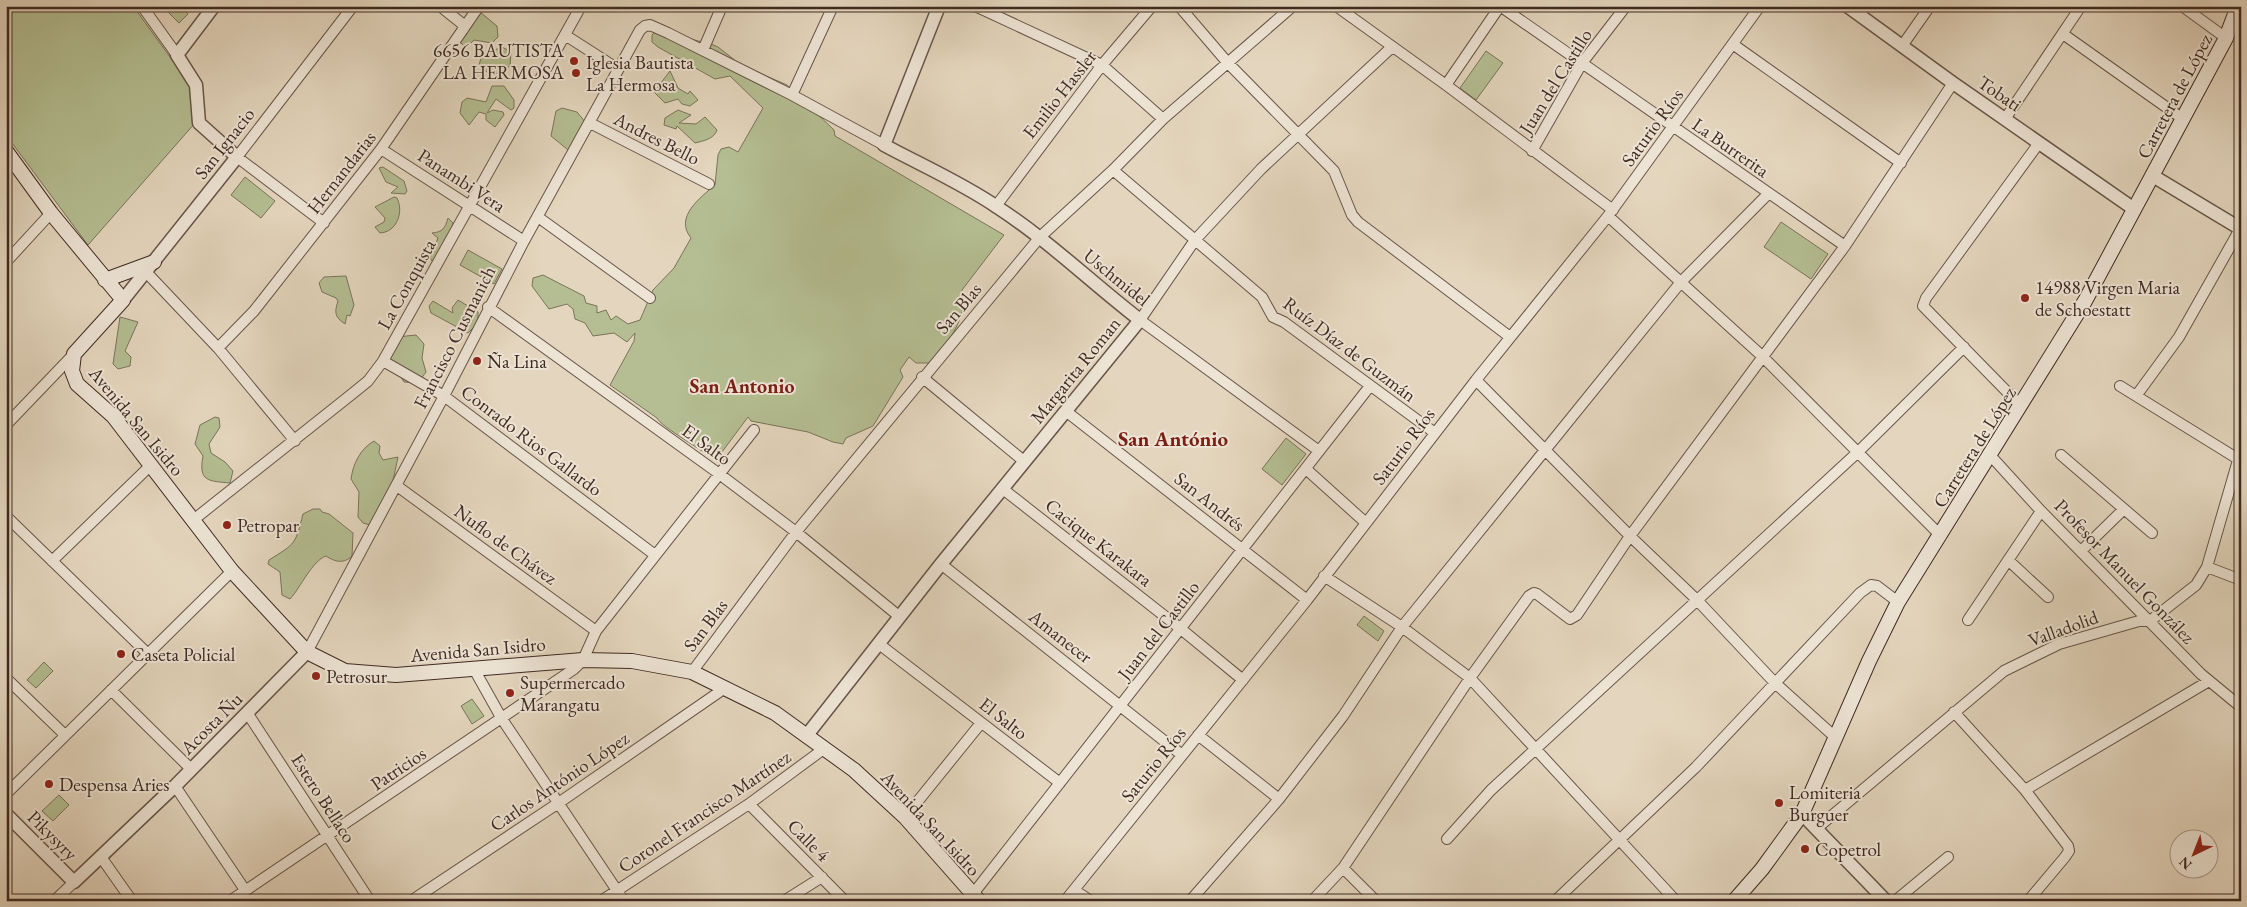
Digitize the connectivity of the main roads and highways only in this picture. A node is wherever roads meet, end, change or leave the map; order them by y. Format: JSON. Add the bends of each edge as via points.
{"nodes":[{"id":1,"x":2238,"y":6,"type":"edge"},
{"id":2,"x":6,"y":151,"type":"edge"},
{"id":3,"x":150,"y":267,"type":"road end"},
{"id":4,"x":105,"y":280,"type":"junction"},
{"id":5,"x":976,"y":898,"type":"edge"},
{"id":6,"x":1734,"y":901,"type":"edge"}],
"edges":[{"from":1,"to":6,"type":"main road","name":"Carretera de López","via":[[2226,38],[2085,301],[1898,602],[1802,814]]},
{"from":2,"to":4,"type":"main road"},
{"from":3,"to":4,"type":"main road"},
{"from":4,"to":5,"type":"main road","name":"Avenida San Isidro","via":[[122,300],[74,354],[72,371],[77,384],[112,416],[232,571],[307,652],[345,671],[396,674],[583,660],[632,661],[692,672],[775,713],[825,748],[905,817]]}]}
